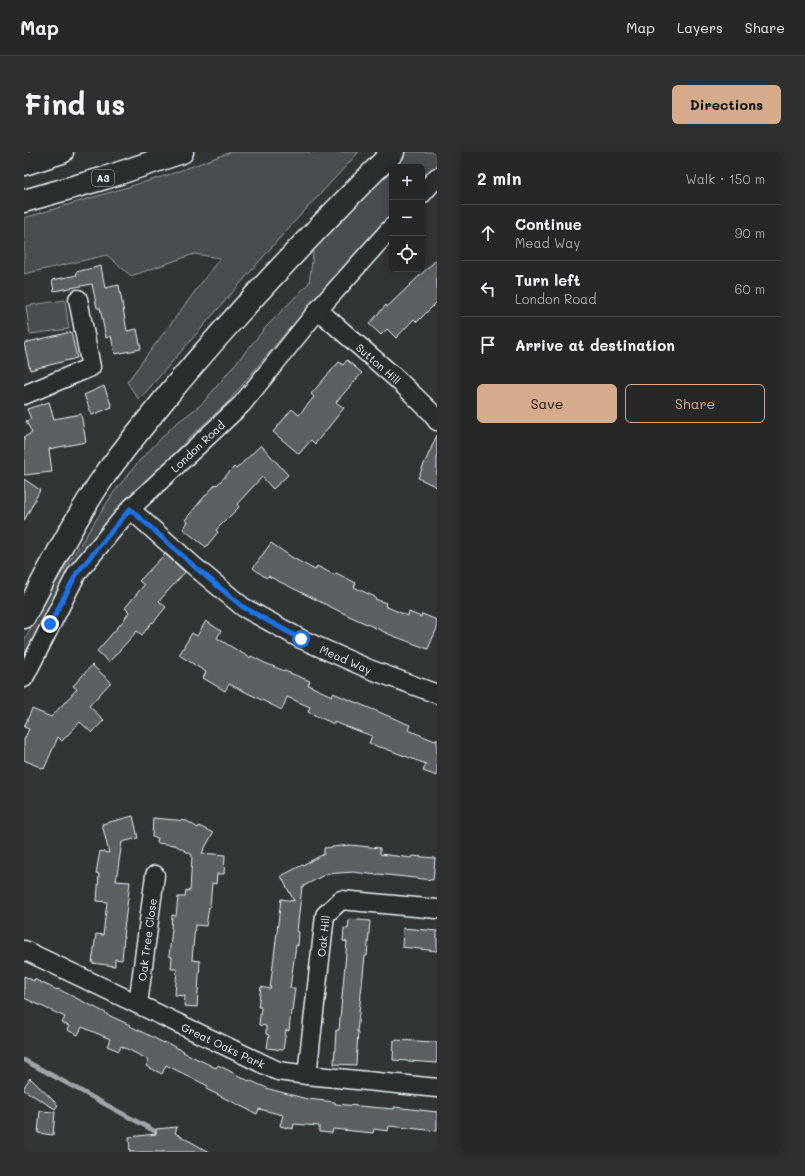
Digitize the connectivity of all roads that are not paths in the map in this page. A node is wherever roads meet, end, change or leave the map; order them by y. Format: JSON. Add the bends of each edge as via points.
{"nodes":[{"id":1,"x":62,"y":152,"type":"edge"},
{"id":2,"x":182,"y":152,"type":"edge"},
{"id":3,"x":393,"y":152,"type":"edge"},
{"id":4,"x":24,"y":164,"type":"edge"},
{"id":5,"x":437,"y":177,"type":"edge"},
{"id":6,"x":425,"y":191,"type":"edge"},
{"id":7,"x":24,"y":201,"type":"edge"},
{"id":8,"x":389,"y":230,"type":"edge"},
{"id":9,"x":78,"y":299,"type":"dead end"},
{"id":10,"x":318,"y":310,"type":"junction"},
{"id":11,"x":24,"y":395,"type":"edge"},
{"id":12,"x":437,"y":421,"type":"edge"},
{"id":13,"x":130,"y":509,"type":"junction"},
{"id":14,"x":24,"y":617,"type":"edge"},
{"id":15,"x":24,"y":678,"type":"edge"},
{"id":16,"x":437,"y":694,"type":"edge"},
{"id":17,"x":155,"y":875,"type":"dead end"},
{"id":18,"x":437,"y":909,"type":"edge"},
{"id":19,"x":24,"y":950,"type":"edge"},
{"id":20,"x":138,"y":1004,"type":"junction"},
{"id":21,"x":307,"y":1076,"type":"junction"},
{"id":22,"x":437,"y":1088,"type":"edge"}],
"edges":[{"from":1,"to":4,"type":"highway"},
{"from":2,"to":7,"type":"highway","number":"A3","via":[[105,178]]},
{"from":3,"to":14,"type":"highway","via":[[235,317],[128,444],[83,510]]},
{"from":5,"to":6,"type":"street"},
{"from":8,"to":10,"type":"street","name":"London Road"},
{"from":9,"to":11,"type":"street","via":[[91,367]]},
{"from":10,"to":12,"type":"street","name":"Sutton Hill","via":[[398,380]]},
{"from":10,"to":13,"type":"street","name":"London Road","via":[[242,404]]},
{"from":13,"to":15,"type":"street","name":"London Road","via":[[77,573]]},
{"from":13,"to":16,"type":"street","name":"Mead Way","via":[[243,607],[301,639],[369,669]]},
{"from":17,"to":20,"type":"street","name":"Oak Tree Close"},
{"from":18,"to":21,"type":"street","name":"Oak Hill","via":[[341,900],[326,915]]},
{"from":19,"to":20,"type":"street","name":"Great Oaks Park"},
{"from":20,"to":21,"type":"street","name":"Great Oaks Park","via":[[278,1071]]},
{"from":21,"to":22,"type":"street","name":"Great Oaks Park"}]}
